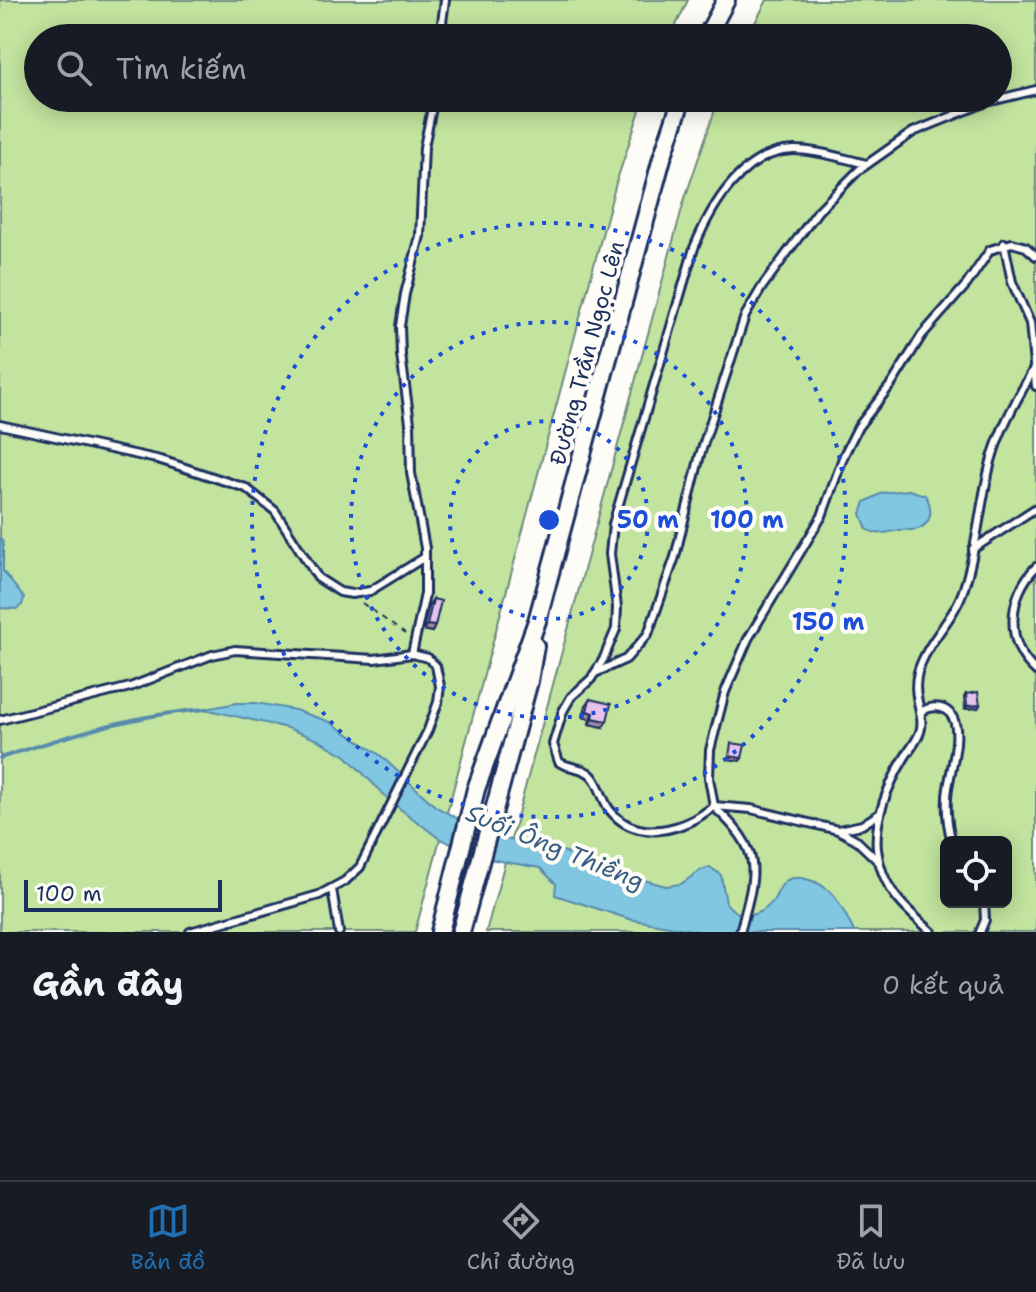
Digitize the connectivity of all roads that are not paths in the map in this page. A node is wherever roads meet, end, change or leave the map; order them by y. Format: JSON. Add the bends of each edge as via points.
{"nodes":[{"id":1,"x":445,"y":0,"type":"edge"},
{"id":2,"x":726,"y":0,"type":"edge"},
{"id":3,"x":442,"y":24,"type":"edge"},
{"id":4,"x":713,"y":24,"type":"edge"},
{"id":5,"x":1036,"y":90,"type":"edge"},
{"id":6,"x":1012,"y":96,"type":"edge"},
{"id":7,"x":431,"y":112,"type":"edge"},
{"id":8,"x":677,"y":112,"type":"edge"},
{"id":9,"x":961,"y":112,"type":"edge"},
{"id":10,"x":867,"y":164,"type":"junction"},
{"id":11,"x":1004,"y":243,"type":"junction"},
{"id":12,"x":1036,"y":256,"type":"edge"},
{"id":13,"x":1033,"y":370,"type":"junction"},
{"id":14,"x":1036,"y":386,"type":"edge"},
{"id":15,"x":0,"y":425,"type":"edge"},
{"id":16,"x":1036,"y":508,"type":"edge"},
{"id":17,"x":973,"y":549,"type":"junction"},
{"id":18,"x":425,"y":557,"type":"junction"},
{"id":19,"x":1036,"y":567,"type":"edge"},
{"id":20,"x":537,"y":621,"type":"junction"},
{"id":21,"x":412,"y":654,"type":"junction"},
{"id":22,"x":1036,"y":671,"type":"edge"},
{"id":23,"x":595,"y":673,"type":"junction"},
{"id":24,"x":920,"y":712,"type":"junction"},
{"id":25,"x":0,"y":720,"type":"edge"},
{"id":26,"x":714,"y":806,"type":"junction"},
{"id":27,"x":882,"y":812,"type":"junction"},
{"id":28,"x":838,"y":830,"type":"junction"},
{"id":29,"x":951,"y":836,"type":"edge"},
{"id":30,"x":879,"y":862,"type":"junction"},
{"id":31,"x":332,"y":889,"type":"junction"},
{"id":32,"x":984,"y":908,"type":"edge"},
{"id":33,"x":190,"y":932,"type":"edge"},
{"id":34,"x":339,"y":932,"type":"edge"},
{"id":35,"x":440,"y":932,"type":"edge"},
{"id":36,"x":461,"y":932,"type":"edge"},
{"id":37,"x":740,"y":932,"type":"edge"},
{"id":38,"x":932,"y":932,"type":"edge"},
{"id":39,"x":980,"y":932,"type":"edge"}],
"edges":[{"from":1,"to":3,"type":"lane"},
{"from":2,"to":4,"type":"street"},
{"from":5,"to":6,"type":"lane"},
{"from":7,"to":18,"type":"lane","via":[[420,236],[400,326],[411,473]]},
{"from":8,"to":20,"type":"street","name":"Đường Trần Ngọc Lên"},
{"from":9,"to":10,"type":"lane","via":[[899,140]]},
{"from":10,"to":23,"type":"lane","via":[[818,211],[753,301],[700,455],[675,557],[648,634],[626,659]]},
{"from":10,"to":23,"type":"lane","via":[[806,151],[769,155],[732,184],[701,231],[613,524],[610,554],[617,618],[609,650]]},
{"from":11,"to":12,"type":"lane","via":[[1020,244]]},
{"from":11,"to":13,"type":"lane","via":[[1012,282],[1030,323]]},
{"from":11,"to":26,"type":"lane","via":[[990,250],[927,328],[867,414],[850,441],[822,516],[748,639],[725,692],[710,750]]},
{"from":13,"to":14,"type":"lane"},
{"from":13,"to":17,"type":"lane","via":[[999,437]]},
{"from":15,"to":18,"type":"lane","via":[[161,460],[246,488],[275,511],[318,578],[335,589],[352,594],[370,591]]},
{"from":16,"to":17,"type":"lane"},
{"from":17,"to":24,"type":"lane","via":[[958,603],[919,668],[915,694]]},
{"from":18,"to":21,"type":"lane","via":[[425,594]]},
{"from":19,"to":22,"type":"lane","via":[[1021,588],[1013,620],[1020,650]]},
{"from":20,"to":35,"type":"street","name":"Đường Trần Ngọc Lên","via":[[484,762]]},
{"from":20,"to":36,"type":"street","name":"Đường Trần Ngọc Lên","via":[[529,681]]},
{"from":21,"to":25,"type":"lane","via":[[382,660],[224,651],[130,687]]},
{"from":21,"to":31,"type":"lane","via":[[423,656],[438,671],[432,720],[360,867]]},
{"from":23,"to":26,"type":"lane","via":[[563,711],[553,744],[559,762],[588,772],[615,815],[638,829],[682,826]]},
{"from":24,"to":27,"type":"lane","via":[[920,733],[895,775]]},
{"from":24,"to":29,"type":"lane","via":[[944,709],[955,724],[947,799]]},
{"from":26,"to":28,"type":"lane","via":[[751,809]]},
{"from":26,"to":37,"type":"lane","via":[[744,839],[752,857],[753,885]]},
{"from":27,"to":28,"type":"lane","via":[[862,825]]},
{"from":27,"to":30,"type":"lane"},
{"from":28,"to":30,"type":"lane"},
{"from":30,"to":38,"type":"lane","via":[[897,900]]},
{"from":31,"to":33,"type":"lane"},
{"from":31,"to":34,"type":"lane"},
{"from":32,"to":39,"type":"lane"}]}
